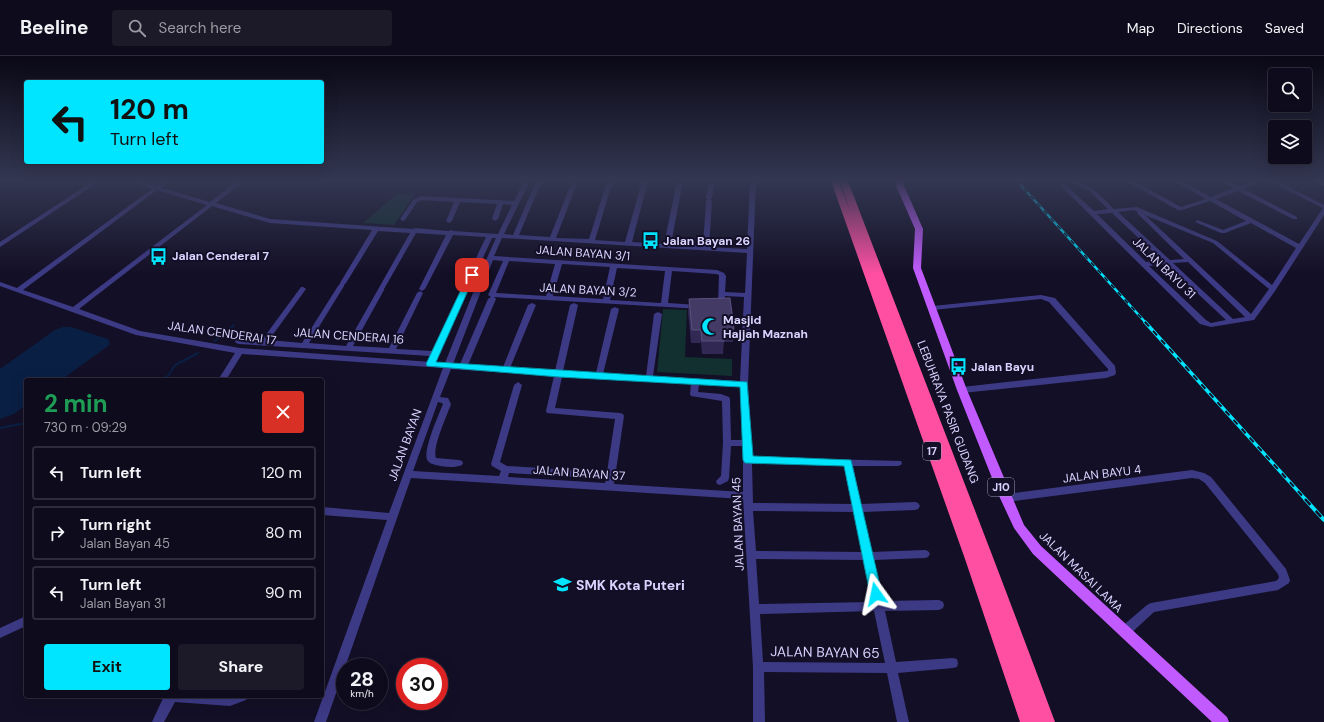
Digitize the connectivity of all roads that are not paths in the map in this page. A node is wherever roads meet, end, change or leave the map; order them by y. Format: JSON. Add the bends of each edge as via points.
{"nodes":[{"id":1,"x":50,"y":212,"type":"edge"},
{"id":2,"x":124,"y":212,"type":"edge"},
{"id":3,"x":201,"y":212,"type":"edge"},
{"id":4,"x":240,"y":212,"type":"edge"},
{"id":5,"x":408,"y":212,"type":"edge"},
{"id":6,"x":453,"y":212,"type":"edge"},
{"id":7,"x":497,"y":212,"type":"edge"},
{"id":8,"x":511,"y":212,"type":"edge"},
{"id":9,"x":526,"y":212,"type":"edge"},
{"id":10,"x":563,"y":212,"type":"edge"},
{"id":11,"x":601,"y":212,"type":"edge"},
{"id":12,"x":637,"y":212,"type":"edge"},
{"id":13,"x":674,"y":212,"type":"edge"},
{"id":14,"x":708,"y":212,"type":"edge"},
{"id":15,"x":751,"y":212,"type":"edge"},
{"id":16,"x":846,"y":212,"type":"edge"},
{"id":17,"x":855,"y":212,"type":"edge"},
{"id":18,"x":912,"y":212,"type":"edge"},
{"id":19,"x":1092,"y":212,"type":"edge"},
{"id":20,"x":1114,"y":212,"type":"edge"},
{"id":21,"x":1139,"y":212,"type":"edge"},
{"id":22,"x":1145,"y":212,"type":"edge"},
{"id":23,"x":1234,"y":212,"type":"edge"},
{"id":24,"x":1284,"y":212,"type":"edge"},
{"id":25,"x":1322,"y":212,"type":"edge"},
{"id":26,"x":1295,"y":218,"type":"dead end"},
{"id":27,"x":403,"y":219,"type":"dead end"},
{"id":28,"x":495,"y":219,"type":"dead end"},
{"id":29,"x":449,"y":221,"type":"dead end"},
{"id":30,"x":1251,"y":221,"type":"junction"},
{"id":31,"x":1198,"y":222,"type":"dead end"},
{"id":32,"x":378,"y":228,"type":"junction"},
{"id":33,"x":415,"y":230,"type":"junction"},
{"id":34,"x":451,"y":232,"type":"junction"},
{"id":35,"x":490,"y":235,"type":"junction"},
{"id":36,"x":500,"y":235,"type":"junction"},
{"id":37,"x":515,"y":237,"type":"junction"},
{"id":38,"x":552,"y":240,"type":"junction"},
{"id":39,"x":591,"y":242,"type":"junction"},
{"id":40,"x":628,"y":244,"type":"junction"},
{"id":41,"x":0,"y":245,"type":"edge"},
{"id":42,"x":667,"y":246,"type":"junction"},
{"id":43,"x":1300,"y":247,"type":"junction"},
{"id":44,"x":706,"y":249,"type":"junction"},
{"id":45,"x":749,"y":251,"type":"junction"},
{"id":46,"x":490,"y":258,"type":"junction"},
{"id":47,"x":507,"y":259,"type":"junction"},
{"id":48,"x":1190,"y":260,"type":"junction"},
{"id":49,"x":559,"y":262,"type":"junction"},
{"id":50,"x":1168,"y":263,"type":"junction"},
{"id":51,"x":1144,"y":264,"type":"junction"},
{"id":52,"x":614,"y":266,"type":"junction"},
{"id":53,"x":669,"y":269,"type":"junction"},
{"id":54,"x":0,"y":284,"type":"edge"},
{"id":55,"x":303,"y":289,"type":"dead end"},
{"id":56,"x":1273,"y":289,"type":"junction"},
{"id":57,"x":18,"y":290,"type":"junction"},
{"id":58,"x":722,"y":294,"type":"junction"},
{"id":59,"x":748,"y":295,"type":"junction"},
{"id":60,"x":549,"y":298,"type":"junction"},
{"id":61,"x":492,"y":300,"type":"dead end"},
{"id":62,"x":606,"y":302,"type":"junction"},
{"id":63,"x":532,"y":305,"type":"dead end"},
{"id":64,"x":574,"y":305,"type":"dead end"},
{"id":65,"x":664,"y":305,"type":"junction"},
{"id":66,"x":933,"y":308,"type":"junction"},
{"id":67,"x":615,"y":309,"type":"dead end"},
{"id":68,"x":74,"y":310,"type":"junction"},
{"id":69,"x":658,"y":314,"type":"dead end"},
{"id":70,"x":1251,"y":318,"type":"junction"},
{"id":71,"x":1231,"y":321,"type":"junction"},
{"id":72,"x":238,"y":341,"type":"dead end"},
{"id":73,"x":264,"y":342,"type":"junction"},
{"id":74,"x":304,"y":345,"type":"junction"},
{"id":75,"x":348,"y":348,"type":"junction"},
{"id":76,"x":240,"y":351,"type":"junction"},
{"id":77,"x":391,"y":351,"type":"junction"},
{"id":78,"x":434,"y":354,"type":"junction"},
{"id":79,"x":430,"y":364,"type":"junction"},
{"id":80,"x":448,"y":365,"type":"junction"},
{"id":81,"x":463,"y":367,"type":"junction"},
{"id":82,"x":506,"y":369,"type":"junction"},
{"id":83,"x":559,"y":374,"type":"junction"},
{"id":84,"x":599,"y":376,"type":"junction"},
{"id":85,"x":223,"y":378,"type":"edge"},
{"id":86,"x":649,"y":379,"type":"junction"},
{"id":87,"x":695,"y":382,"type":"junction"},
{"id":88,"x":744,"y":384,"type":"junction"},
{"id":89,"x":518,"y":385,"type":"dead end"},
{"id":90,"x":962,"y":390,"type":"junction"},
{"id":91,"x":436,"y":399,"type":"junction"},
{"id":92,"x":727,"y":443,"type":"junction"},
{"id":93,"x":747,"y":443,"type":"junction"},
{"id":94,"x":748,"y":460,"type":"junction"},
{"id":95,"x":848,"y":462,"type":"junction"},
{"id":96,"x":459,"y":463,"type":"dead end"},
{"id":97,"x":898,"y":463,"type":"dead end"},
{"id":98,"x":506,"y":469,"type":"junction"},
{"id":99,"x":408,"y":474,"type":"junction"},
{"id":100,"x":608,"y":476,"type":"dead end"},
{"id":101,"x":502,"y":480,"type":"junction"},
{"id":102,"x":720,"y":481,"type":"dead end"},
{"id":103,"x":609,"y":487,"type":"junction"},
{"id":104,"x":748,"y":496,"type":"junction"},
{"id":105,"x":1006,"y":498,"type":"junction"},
{"id":106,"x":915,"y":506,"type":"dead end"},
{"id":107,"x":748,"y":507,"type":"junction"},
{"id":108,"x":858,"y":508,"type":"junction"},
{"id":109,"x":324,"y":511,"type":"edge"},
{"id":110,"x":392,"y":517,"type":"junction"},
{"id":111,"x":924,"y":554,"type":"dead end"},
{"id":112,"x":751,"y":555,"type":"junction"},
{"id":113,"x":868,"y":556,"type":"junction"},
{"id":114,"x":939,"y":605,"type":"dead end"},
{"id":115,"x":879,"y":607,"type":"junction"},
{"id":116,"x":754,"y":609,"type":"junction"},
{"id":117,"x":24,"y":622,"type":"edge"},
{"id":118,"x":0,"y":632,"type":"edge"},
{"id":119,"x":1124,"y":632,"type":"junction"},
{"id":120,"x":953,"y":663,"type":"dead end"},
{"id":121,"x":758,"y":667,"type":"junction"},
{"id":122,"x":892,"y":668,"type":"junction"},
{"id":123,"x":170,"y":698,"type":"edge"},
{"id":124,"x":200,"y":698,"type":"edge"},
{"id":125,"x":236,"y":698,"type":"edge"},
{"id":126,"x":158,"y":722,"type":"edge"},
{"id":127,"x":320,"y":722,"type":"edge"},
{"id":128,"x":759,"y":722,"type":"edge"},
{"id":129,"x":903,"y":722,"type":"edge"},
{"id":130,"x":1029,"y":722,"type":"edge"},
{"id":131,"x":1046,"y":722,"type":"edge"},
{"id":132,"x":1222,"y":722,"type":"edge"}],
"edges":[{"from":1,"to":41,"type":"street"},
{"from":2,"to":57,"type":"street"},
{"from":3,"to":68,"type":"street"},
{"from":4,"to":32,"type":"street","via":[[270,221]]},
{"from":5,"to":27,"type":"street"},
{"from":6,"to":29,"type":"street"},
{"from":7,"to":28,"type":"street"},
{"from":8,"to":36,"type":"street","name":"JALAN BAYAN"},
{"from":9,"to":37,"type":"street"},
{"from":10,"to":38,"type":"street"},
{"from":11,"to":39,"type":"street"},
{"from":12,"to":40,"type":"street"},
{"from":13,"to":42,"type":"street"},
{"from":14,"to":44,"type":"street"},
{"from":15,"to":45,"type":"street","name":"JALAN BAYAN 45"},
{"from":16,"to":130,"type":"highway","number":"17"},
{"from":17,"to":131,"type":"highway","name":"LEBUHRAYA PASIR GUDANG","number":"17"},
{"from":18,"to":66,"type":"main road","name":"JALAN MASAI LAMA","number":"J10","via":[[919,229],[917,268]]},
{"from":19,"to":51,"type":"street","name":"JALAN BAYU 31"},
{"from":20,"to":50,"type":"street"},
{"from":21,"to":48,"type":"street"},
{"from":22,"to":56,"type":"street","via":[[1215,242]]},
{"from":23,"to":30,"type":"street"},
{"from":24,"to":26,"type":"street"},
{"from":25,"to":43,"type":"street"},
{"from":30,"to":31,"type":"street","via":[[1223,232]]},
{"from":30,"to":43,"type":"street"},
{"from":32,"to":33,"type":"street"},
{"from":32,"to":74,"type":"street"},
{"from":33,"to":34,"type":"street"},
{"from":33,"to":75,"type":"street"},
{"from":34,"to":35,"type":"street"},
{"from":34,"to":77,"type":"street"},
{"from":35,"to":36,"type":"street"},
{"from":35,"to":78,"type":"street"},
{"from":36,"to":37,"type":"street"},
{"from":36,"to":46,"type":"street","name":"JALAN BAYAN"},
{"from":37,"to":38,"type":"street"},
{"from":38,"to":39,"type":"street"},
{"from":39,"to":40,"type":"street"},
{"from":40,"to":42,"type":"street"},
{"from":42,"to":44,"type":"street"},
{"from":43,"to":56,"type":"street"},
{"from":44,"to":45,"type":"street"},
{"from":45,"to":59,"type":"street","name":"JALAN BAYAN 45"},
{"from":46,"to":47,"type":"street","name":"JALAN BAYAN 3/1"},
{"from":46,"to":80,"type":"street","name":"JALAN BAYAN"},
{"from":47,"to":49,"type":"street","name":"JALAN BAYAN 3/1"},
{"from":47,"to":60,"type":"street","name":"JALAN BAYAN 3/2","via":[[492,295]]},
{"from":48,"to":50,"type":"street"},
{"from":48,"to":70,"type":"street"},
{"from":49,"to":52,"type":"street","name":"JALAN BAYAN 3/1"},
{"from":49,"to":60,"type":"street"},
{"from":50,"to":51,"type":"street"},
{"from":50,"to":71,"type":"street"},
{"from":51,"to":71,"type":"street","name":"JALAN BAYU 31","via":[[1205,324]]},
{"from":52,"to":53,"type":"street","name":"JALAN BAYAN 3/1"},
{"from":52,"to":62,"type":"street"},
{"from":53,"to":58,"type":"street","name":"JALAN BAYAN 3/1","via":[[722,274]]},
{"from":53,"to":65,"type":"street"},
{"from":54,"to":57,"type":"street","name":"JALAN CENDERAI 17"},
{"from":55,"to":73,"type":"street"},
{"from":56,"to":70,"type":"street"},
{"from":57,"to":68,"type":"street","name":"JALAN CENDERAI 17"},
{"from":58,"to":59,"type":"street"},
{"from":58,"to":65,"type":"street","name":"JALAN BAYAN 3/2","via":[[720,307]]},
{"from":59,"to":88,"type":"street","name":"JALAN BAYAN 45"},
{"from":60,"to":62,"type":"street","name":"JALAN BAYAN 3/2"},
{"from":61,"to":81,"type":"street"},
{"from":62,"to":65,"type":"street","name":"JALAN BAYAN 3/2"},
{"from":63,"to":82,"type":"street"},
{"from":64,"to":83,"type":"street"},
{"from":66,"to":90,"type":"main road","name":"JALAN MASAI LAMA","number":"J10"},
{"from":66,"to":90,"type":"street","via":[[1047,298],[1052,300],[1112,368],[1112,373],[1106,375]]},
{"from":67,"to":84,"type":"street"},
{"from":68,"to":76,"type":"street","name":"JALAN CENDERAI 17","via":[[139,333]]},
{"from":69,"to":86,"type":"street"},
{"from":70,"to":71,"type":"street","name":"JALAN BAYU 31"},
{"from":72,"to":73,"type":"street","name":"JALAN CENDERAI 16"},
{"from":73,"to":74,"type":"street","name":"JALAN CENDERAI 16"},
{"from":74,"to":75,"type":"street","name":"JALAN CENDERAI 16"},
{"from":75,"to":77,"type":"street","name":"JALAN CENDERAI 16"},
{"from":76,"to":79,"type":"street","name":"JALAN CENDERAI 17"},
{"from":76,"to":85,"type":"street"},
{"from":77,"to":78,"type":"street","name":"JALAN CENDERAI 16"},
{"from":78,"to":79,"type":"street"},
{"from":79,"to":80,"type":"street","name":"JALAN CENDERAI 17"},
{"from":80,"to":81,"type":"street","name":"JALAN CENDERAI 17"},
{"from":80,"to":91,"type":"street","name":"JALAN BAYAN"},
{"from":81,"to":82,"type":"street","name":"JALAN CENDERAI 17"},
{"from":82,"to":83,"type":"street","name":"JALAN CENDERAI 17"},
{"from":83,"to":84,"type":"street","name":"JALAN CENDERAI 17"},
{"from":83,"to":103,"type":"street","via":[[550,411],[620,416]]},
{"from":84,"to":86,"type":"street","name":"JALAN CENDERAI 17"},
{"from":86,"to":87,"type":"street","name":"JALAN CENDERAI 17"},
{"from":87,"to":88,"type":"street","name":"JALAN CENDERAI 17"},
{"from":87,"to":92,"type":"street","via":[[694,394],[726,399]]},
{"from":88,"to":93,"type":"street","name":"JALAN BAYAN 45"},
{"from":89,"to":98,"type":"street","via":[[495,464]]},
{"from":90,"to":105,"type":"main road","name":"JALAN MASAI LAMA","number":"J10"},
{"from":91,"to":96,"type":"street","via":[[446,400],[447,404],[432,446],[431,459]]},
{"from":91,"to":99,"type":"street","name":"JALAN BAYAN"},
{"from":92,"to":93,"type":"street"},
{"from":92,"to":102,"type":"street","via":[[725,478]]},
{"from":93,"to":94,"type":"street","name":"JALAN BAYAN 45"},
{"from":94,"to":95,"type":"street"},
{"from":94,"to":104,"type":"street","name":"JALAN BAYAN 45"},
{"from":95,"to":97,"type":"street"},
{"from":95,"to":108,"type":"street"},
{"from":98,"to":100,"type":"street"},
{"from":98,"to":101,"type":"street"},
{"from":99,"to":101,"type":"street","name":"JALAN BAYAN 37"},
{"from":99,"to":110,"type":"street","name":"JALAN BAYAN"},
{"from":101,"to":103,"type":"street","name":"JALAN BAYAN 37"},
{"from":103,"to":104,"type":"street","name":"JALAN BAYAN 37"},
{"from":104,"to":107,"type":"street","name":"JALAN BAYAN 45"},
{"from":105,"to":119,"type":"main road","name":"JALAN MASAI LAMA","number":"J10","via":[[1020,528],[1037,550]]},
{"from":105,"to":119,"type":"street","name":"JALAN BAYU 4","via":[[1192,474],[1201,476],[1208,480],[1282,572],[1285,580],[1278,586],[1151,608]]},
{"from":106,"to":108,"type":"street"},
{"from":107,"to":108,"type":"street"},
{"from":107,"to":112,"type":"street","name":"JALAN BAYAN 45"},
{"from":108,"to":113,"type":"street"},
{"from":109,"to":110,"type":"street"},
{"from":110,"to":127,"type":"street","name":"JALAN BAYAN"},
{"from":111,"to":113,"type":"street"},
{"from":112,"to":113,"type":"street"},
{"from":112,"to":116,"type":"street","name":"JALAN BAYAN 45"},
{"from":113,"to":115,"type":"street"},
{"from":114,"to":115,"type":"street"},
{"from":115,"to":116,"type":"street"},
{"from":115,"to":122,"type":"street"},
{"from":116,"to":121,"type":"street","name":"JALAN BAYAN 45"},
{"from":117,"to":118,"type":"street"},
{"from":119,"to":132,"type":"main road","name":"JALAN MASAI LAMA","number":"J10"},
{"from":120,"to":122,"type":"street","name":"JALAN BAYAN 65"},
{"from":121,"to":122,"type":"street","name":"JALAN BAYAN 65"},
{"from":121,"to":128,"type":"street","name":"JALAN BAYAN 45"},
{"from":122,"to":129,"type":"street"},
{"from":123,"to":126,"type":"street"},
{"from":124,"to":125,"type":"street"}]}
